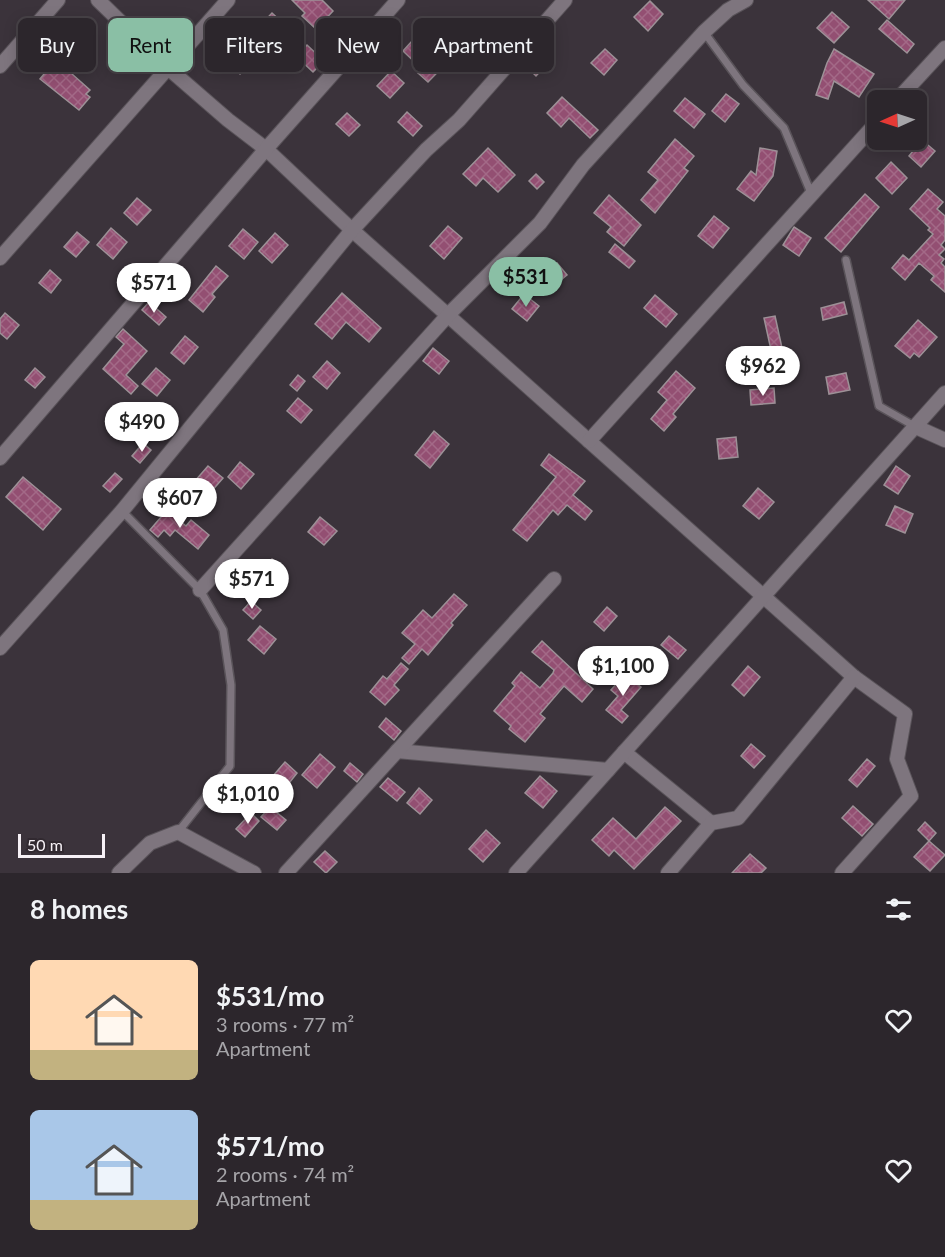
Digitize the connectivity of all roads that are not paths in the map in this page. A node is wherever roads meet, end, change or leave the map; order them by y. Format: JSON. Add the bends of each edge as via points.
{"nodes":[{"id":1,"x":58,"y":0,"type":"edge"},
{"id":2,"x":98,"y":0,"type":"edge"},
{"id":3,"x":228,"y":0,"type":"edge"},
{"id":4,"x":398,"y":0,"type":"edge"},
{"id":5,"x":565,"y":0,"type":"edge"},
{"id":6,"x":746,"y":0,"type":"edge"},
{"id":7,"x":726,"y":5,"type":"edge"},
{"id":8,"x":117,"y":18,"type":"edge"},
{"id":9,"x":704,"y":32,"type":"junction"},
{"id":10,"x":193,"y":40,"type":"edge"},
{"id":11,"x":945,"y":48,"type":"edge"},
{"id":12,"x":0,"y":66,"type":"edge"},
{"id":13,"x":164,"y":72,"type":"edge"},
{"id":14,"x":173,"y":72,"type":"edge"},
{"id":15,"x":906,"y":90,"type":"edge"},
{"id":16,"x":867,"y":133,"type":"edge"},
{"id":17,"x":266,"y":149,"type":"junction"},
{"id":18,"x":811,"y":194,"type":"junction"},
{"id":19,"x":352,"y":230,"type":"junction"},
{"id":20,"x":0,"y":258,"type":"edge"},
{"id":21,"x":846,"y":260,"type":"dead end"},
{"id":22,"x":449,"y":314,"type":"junction"},
{"id":23,"x":945,"y":393,"type":"edge"},
{"id":24,"x":916,"y":427,"type":"junction"},
{"id":25,"x":945,"y":440,"type":"edge"},
{"id":26,"x":589,"y":441,"type":"junction"},
{"id":27,"x":0,"y":458,"type":"edge"},
{"id":28,"x":122,"y":511,"type":"junction"},
{"id":29,"x":554,"y":579,"type":"dead end"},
{"id":30,"x":200,"y":590,"type":"junction"},
{"id":31,"x":764,"y":595,"type":"junction"},
{"id":32,"x":0,"y":648,"type":"edge"},
{"id":33,"x":854,"y":677,"type":"junction"},
{"id":34,"x":397,"y":751,"type":"junction"},
{"id":35,"x":624,"y":752,"type":"junction"},
{"id":36,"x":608,"y":770,"type":"junction"},
{"id":37,"x":711,"y":823,"type":"junction"},
{"id":38,"x":178,"y":832,"type":"junction"},
{"id":39,"x":119,"y":873,"type":"edge"},
{"id":40,"x":254,"y":873,"type":"edge"},
{"id":41,"x":286,"y":873,"type":"edge"},
{"id":42,"x":516,"y":873,"type":"edge"},
{"id":43,"x":668,"y":873,"type":"edge"},
{"id":44,"x":842,"y":873,"type":"edge"}],
"edges":[{"from":1,"to":12,"type":"street"},
{"from":2,"to":8,"type":"street"},
{"from":3,"to":10,"type":"street"},
{"from":4,"to":17,"type":"street"},
{"from":5,"to":19,"type":"street","via":[[459,120]]},
{"from":6,"to":7,"type":"street"},
{"from":7,"to":9,"type":"street"},
{"from":9,"to":18,"type":"lane","via":[[743,85],[784,128]]},
{"from":9,"to":22,"type":"street","via":[[583,165],[540,223]]},
{"from":11,"to":15,"type":"street"},
{"from":13,"to":20,"type":"street"},
{"from":14,"to":17,"type":"street"},
{"from":16,"to":18,"type":"street"},
{"from":17,"to":19,"type":"street"},
{"from":17,"to":27,"type":"street"},
{"from":18,"to":26,"type":"street"},
{"from":19,"to":22,"type":"street"},
{"from":19,"to":28,"type":"street"},
{"from":21,"to":24,"type":"lane","via":[[879,406]]},
{"from":22,"to":26,"type":"street"},
{"from":22,"to":30,"type":"street"},
{"from":23,"to":24,"type":"street"},
{"from":24,"to":25,"type":"street"},
{"from":24,"to":31,"type":"street"},
{"from":26,"to":31,"type":"street"},
{"from":28,"to":30,"type":"lane"},
{"from":28,"to":32,"type":"street"},
{"from":29,"to":34,"type":"street"},
{"from":30,"to":38,"type":"lane","via":[[223,630],[231,685],[230,766]]},
{"from":31,"to":33,"type":"street"},
{"from":31,"to":35,"type":"street"},
{"from":33,"to":37,"type":"street","via":[[738,818]]},
{"from":33,"to":44,"type":"street","via":[[905,714],[897,759],[911,796]]},
{"from":34,"to":36,"type":"street"},
{"from":34,"to":41,"type":"street"},
{"from":35,"to":36,"type":"street"},
{"from":35,"to":37,"type":"street"},
{"from":36,"to":42,"type":"street"},
{"from":37,"to":43,"type":"street"},
{"from":38,"to":39,"type":"street","via":[[150,843]]},
{"from":38,"to":40,"type":"street"}]}
